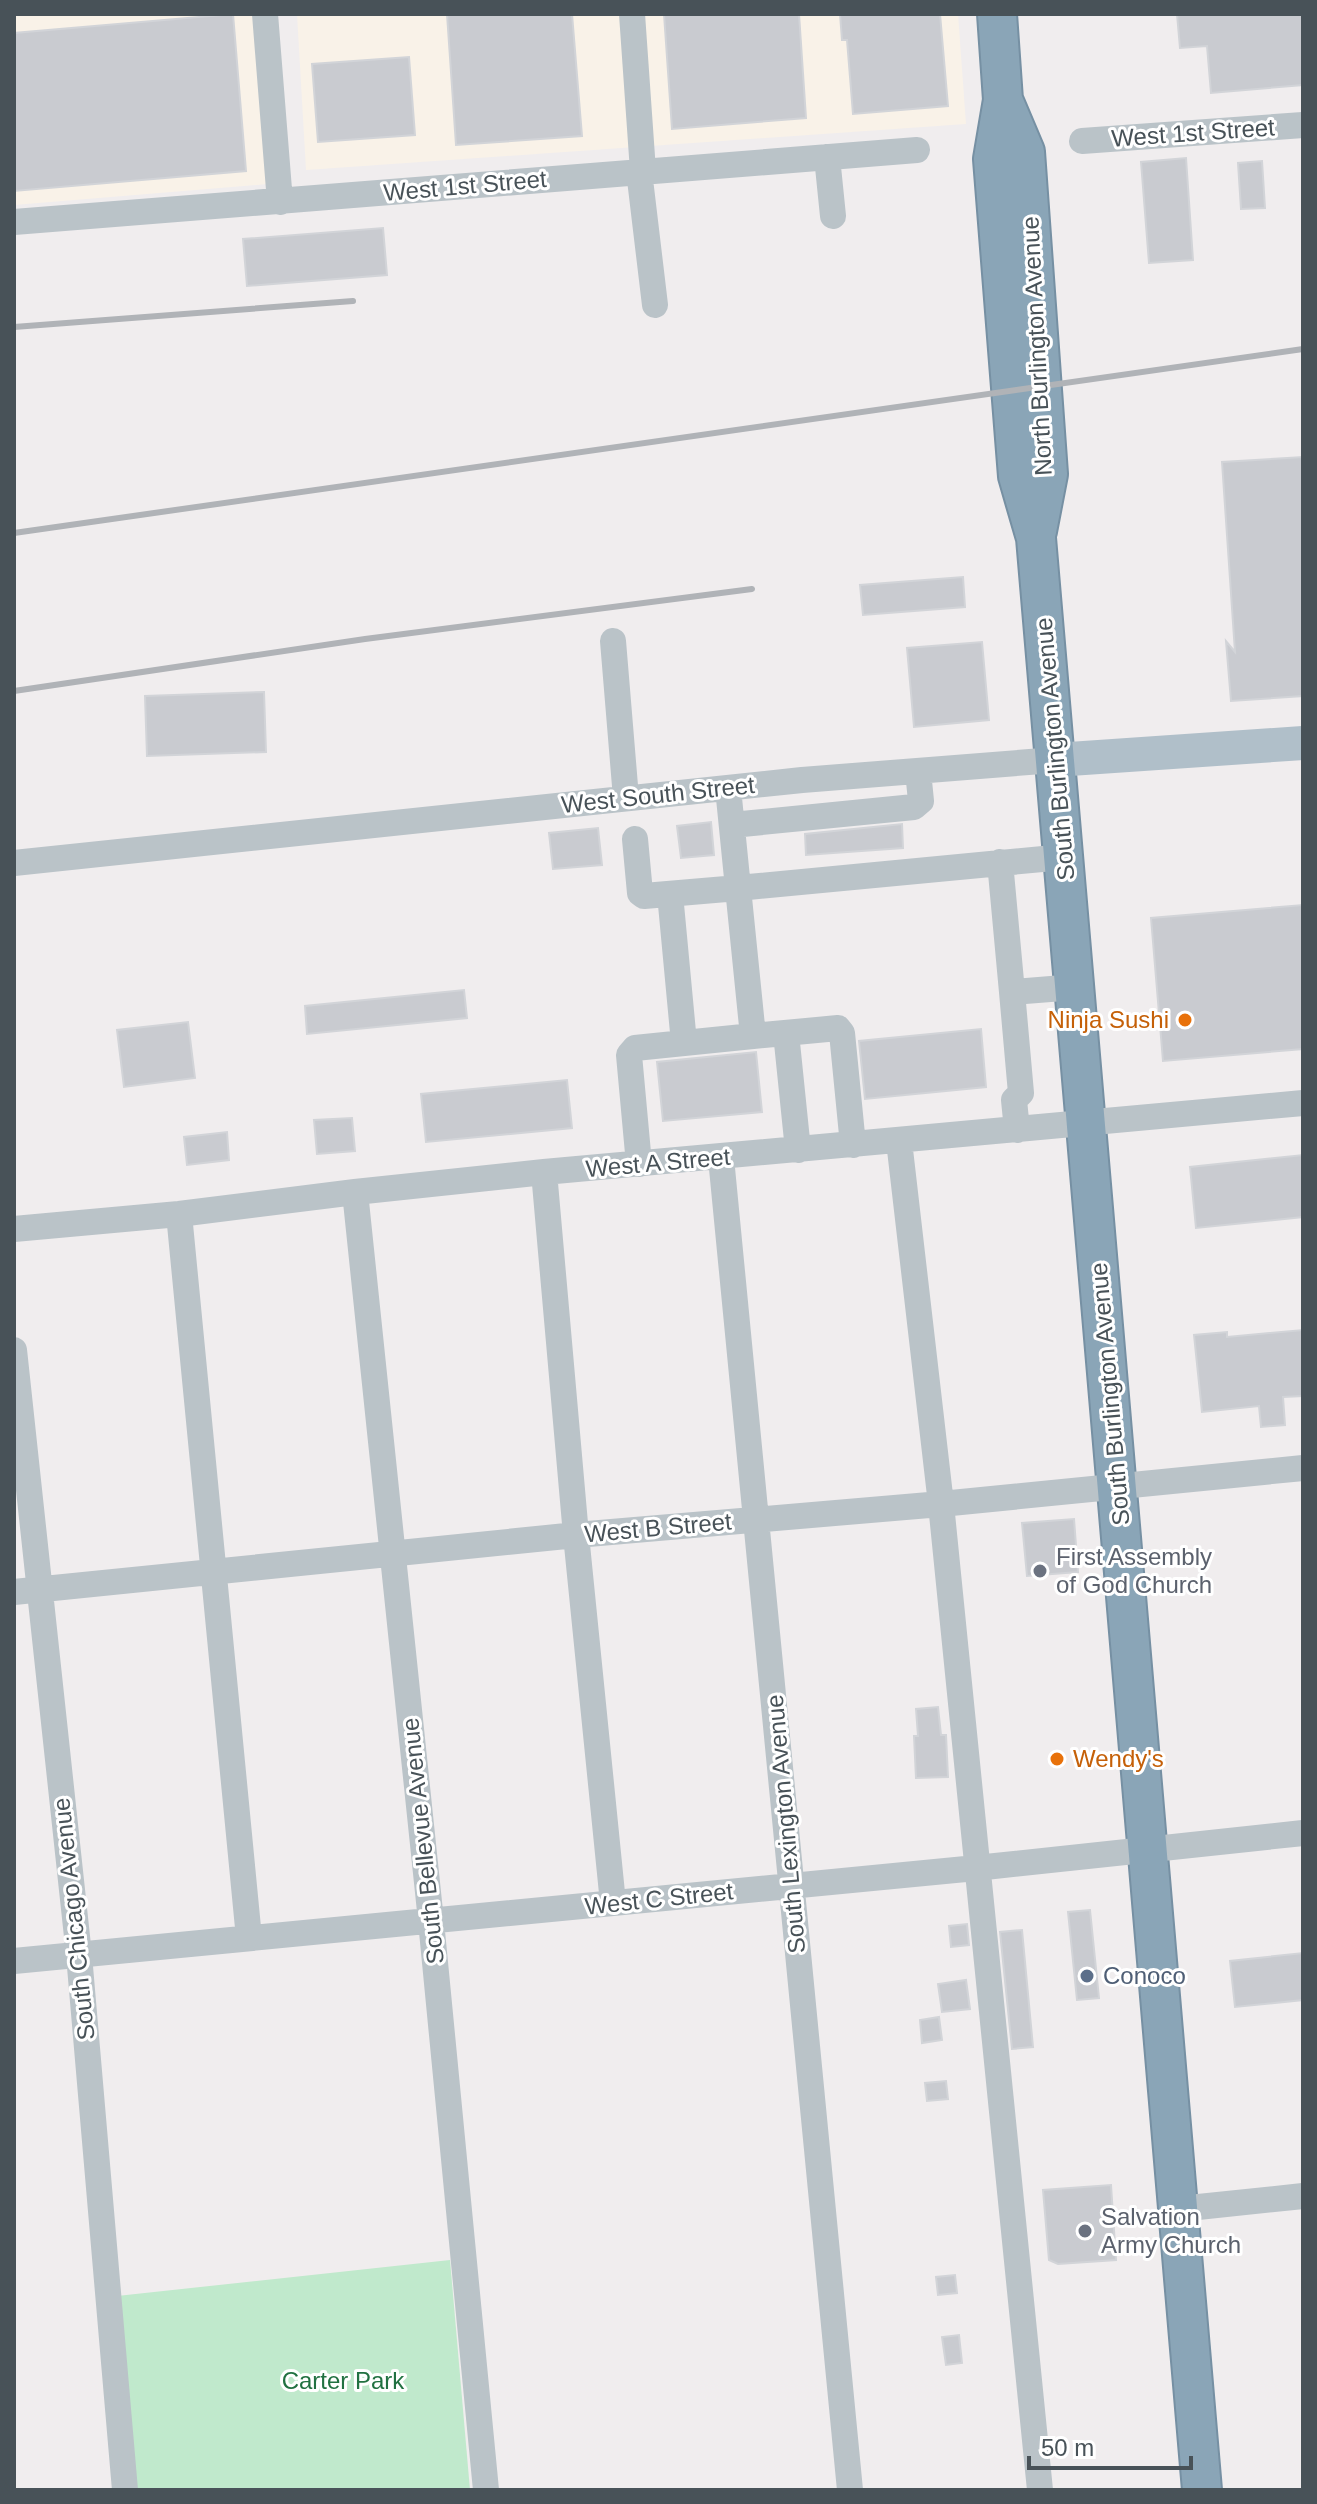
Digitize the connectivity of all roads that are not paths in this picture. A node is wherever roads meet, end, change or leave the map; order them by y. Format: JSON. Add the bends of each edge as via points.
{"nodes":[{"id":1,"x":265,"y":14,"type":"edge"},
{"id":2,"x":632,"y":14,"type":"edge"},
{"id":3,"x":997,"y":14,"type":"edge"},
{"id":4,"x":1303,"y":125,"type":"edge"},
{"id":5,"x":1082,"y":141,"type":"dead end"},
{"id":6,"x":917,"y":150,"type":"dead end"},
{"id":7,"x":827,"y":157,"type":"junction"},
{"id":8,"x":641,"y":171,"type":"junction"},
{"id":9,"x":280,"y":202,"type":"junction"},
{"id":10,"x":833,"y":216,"type":"dead end"},
{"id":11,"x":14,"y":222,"type":"edge"},
{"id":12,"x":655,"y":305,"type":"dead end"},
{"id":13,"x":1036,"y":538,"type":"joint"},
{"id":14,"x":613,"y":641,"type":"dead end"},
{"id":15,"x":1303,"y":743,"type":"edge"},
{"id":16,"x":1055,"y":760,"type":"junction"},
{"id":17,"x":918,"y":771,"type":"junction"},
{"id":18,"x":728,"y":788,"type":"junction"},
{"id":19,"x":626,"y":798,"type":"junction"},
{"id":20,"x":732,"y":825,"type":"junction"},
{"id":21,"x":635,"y":839,"type":"dead end"},
{"id":22,"x":1064,"y":857,"type":"junction"},
{"id":23,"x":1000,"y":862,"type":"junction"},
{"id":24,"x":14,"y":863,"type":"edge"},
{"id":25,"x":738,"y":888,"type":"junction"},
{"id":26,"x":670,"y":894,"type":"junction"},
{"id":27,"x":1076,"y":987,"type":"junction"},
{"id":28,"x":1012,"y":992,"type":"junction"},
{"id":29,"x":786,"y":1033,"type":"junction"},
{"id":30,"x":753,"y":1036,"type":"junction"},
{"id":31,"x":684,"y":1043,"type":"junction"},
{"id":32,"x":1303,"y":1103,"type":"edge"},
{"id":33,"x":1088,"y":1123,"type":"junction"},
{"id":34,"x":1017,"y":1130,"type":"junction"},
{"id":35,"x":899,"y":1141,"type":"junction"},
{"id":36,"x":853,"y":1145,"type":"junction"},
{"id":37,"x":798,"y":1150,"type":"junction"},
{"id":38,"x":721,"y":1158,"type":"junction"},
{"id":39,"x":639,"y":1164,"type":"junction"},
{"id":40,"x":544,"y":1172,"type":"junction"},
{"id":41,"x":355,"y":1192,"type":"junction"},
{"id":42,"x":179,"y":1214,"type":"junction"},
{"id":43,"x":14,"y":1229,"type":"edge"},
{"id":44,"x":14,"y":1350,"type":"edge"},
{"id":45,"x":1303,"y":1468,"type":"edge"},
{"id":46,"x":1117,"y":1486,"type":"junction"},
{"id":47,"x":941,"y":1504,"type":"junction"},
{"id":48,"x":757,"y":1519,"type":"junction"},
{"id":49,"x":576,"y":1535,"type":"junction"},
{"id":50,"x":394,"y":1554,"type":"junction"},
{"id":51,"x":214,"y":1572,"type":"junction"},
{"id":52,"x":27,"y":1591,"type":"edge"},
{"id":53,"x":1303,"y":1833,"type":"edge"},
{"id":54,"x":1148,"y":1848,"type":"junction"},
{"id":55,"x":976,"y":1868,"type":"junction"},
{"id":56,"x":792,"y":1886,"type":"junction"},
{"id":57,"x":613,"y":1903,"type":"junction"},
{"id":58,"x":431,"y":1921,"type":"junction"},
{"id":59,"x":249,"y":1938,"type":"junction"},
{"id":60,"x":79,"y":1955,"type":"junction"},
{"id":61,"x":14,"y":1961,"type":"edge"},
{"id":62,"x":1303,"y":2196,"type":"edge"},
{"id":63,"x":1179,"y":2209,"type":"junction"},
{"id":64,"x":125,"y":2490,"type":"edge"},
{"id":65,"x":486,"y":2490,"type":"edge"},
{"id":66,"x":850,"y":2490,"type":"edge"},
{"id":67,"x":1040,"y":2490,"type":"edge"},
{"id":68,"x":1202,"y":2490,"type":"edge"}],
"edges":[{"from":1,"to":9,"type":"street"},
{"from":2,"to":8,"type":"street"},
{"from":3,"to":13,"type":"highway","name":"North Burlington Avenue","via":[[1003,100],[1025,152],[1048,474]]},
{"from":4,"to":5,"type":"street","name":"West 1st Street"},
{"from":6,"to":7,"type":"street","name":"West 1st Street"},
{"from":7,"to":8,"type":"street","name":"West 1st Street"},
{"from":7,"to":10,"type":"street"},
{"from":8,"to":9,"type":"street","name":"West 1st Street"},
{"from":8,"to":12,"type":"street"},
{"from":9,"to":11,"type":"street","name":"West 1st Street"},
{"from":13,"to":16,"type":"highway","name":"South Burlington Avenue"},
{"from":14,"to":19,"type":"street"},
{"from":15,"to":16,"type":"main road","name":"West South Street"},
{"from":16,"to":17,"type":"street","name":"West South Street"},
{"from":16,"to":22,"type":"highway","name":"South Burlington Avenue"},
{"from":17,"to":18,"type":"street","name":"West South Street"},
{"from":17,"to":20,"type":"street","via":[[921,801],[914,807]]},
{"from":18,"to":19,"type":"street","name":"West South Street"},
{"from":18,"to":20,"type":"street"},
{"from":19,"to":24,"type":"street","name":"West South Street"},
{"from":20,"to":25,"type":"street"},
{"from":21,"to":26,"type":"street","via":[[640,893]]},
{"from":22,"to":23,"type":"street"},
{"from":22,"to":27,"type":"highway","name":"South Burlington Avenue"},
{"from":23,"to":25,"type":"street"},
{"from":23,"to":28,"type":"street"},
{"from":25,"to":26,"type":"street"},
{"from":25,"to":30,"type":"street"},
{"from":26,"to":31,"type":"street"},
{"from":27,"to":28,"type":"street"},
{"from":27,"to":33,"type":"highway","name":"South Burlington Avenue"},
{"from":28,"to":34,"type":"street","via":[[1021,1093],[1014,1100]]},
{"from":29,"to":30,"type":"street"},
{"from":29,"to":36,"type":"street","via":[[838,1028],[842,1033]]},
{"from":29,"to":37,"type":"street"},
{"from":30,"to":31,"type":"street"},
{"from":31,"to":39,"type":"street","via":[[635,1048],[629,1055]]},
{"from":32,"to":33,"type":"street","name":"West A Street"},
{"from":33,"to":34,"type":"street","name":"West A Street"},
{"from":33,"to":46,"type":"highway","name":"South Burlington Avenue"},
{"from":34,"to":35,"type":"street","name":"West A Street"},
{"from":35,"to":36,"type":"street","name":"West A Street"},
{"from":35,"to":47,"type":"street"},
{"from":36,"to":37,"type":"street","name":"West A Street"},
{"from":37,"to":38,"type":"street","name":"West A Street"},
{"from":38,"to":39,"type":"street","name":"West A Street"},
{"from":38,"to":48,"type":"street","name":"South Lexington Avenue"},
{"from":39,"to":40,"type":"street","name":"West A Street"},
{"from":40,"to":41,"type":"street","name":"West A Street"},
{"from":40,"to":49,"type":"street"},
{"from":41,"to":42,"type":"street","name":"West A Street"},
{"from":41,"to":50,"type":"street","name":"South Bellevue Avenue"},
{"from":42,"to":43,"type":"street","name":"West A Street"},
{"from":42,"to":51,"type":"street"},
{"from":44,"to":52,"type":"street","name":"South Chicago Avenue"},
{"from":45,"to":46,"type":"street","name":"West B Street"},
{"from":46,"to":47,"type":"street","name":"West B Street"},
{"from":46,"to":54,"type":"highway","name":"South Burlington Avenue"},
{"from":47,"to":48,"type":"street","name":"West B Street"},
{"from":47,"to":55,"type":"street"},
{"from":48,"to":49,"type":"street","name":"West B Street"},
{"from":48,"to":56,"type":"street","name":"South Lexington Avenue"},
{"from":49,"to":50,"type":"street","name":"West B Street"},
{"from":49,"to":57,"type":"street"},
{"from":50,"to":51,"type":"street","name":"West B Street"},
{"from":50,"to":58,"type":"street","name":"South Bellevue Avenue"},
{"from":51,"to":52,"type":"street","name":"West B Street"},
{"from":51,"to":59,"type":"street"},
{"from":52,"to":60,"type":"street","name":"South Chicago Avenue"},
{"from":53,"to":54,"type":"street","name":"West C Street"},
{"from":54,"to":55,"type":"street","name":"West C Street"},
{"from":54,"to":63,"type":"highway","name":"South Burlington Avenue"},
{"from":55,"to":56,"type":"street","name":"West C Street"},
{"from":55,"to":67,"type":"street"},
{"from":56,"to":57,"type":"street","name":"West C Street"},
{"from":56,"to":66,"type":"street","name":"South Lexington Avenue"},
{"from":57,"to":58,"type":"street","name":"West C Street"},
{"from":58,"to":59,"type":"street","name":"West C Street"},
{"from":58,"to":65,"type":"street","name":"South Bellevue Avenue"},
{"from":59,"to":60,"type":"street","name":"West C Street"},
{"from":60,"to":61,"type":"street","name":"West C Street"},
{"from":60,"to":64,"type":"street","name":"South Chicago Avenue"},
{"from":62,"to":63,"type":"street"},
{"from":63,"to":68,"type":"highway","name":"South Burlington Avenue"}]}
